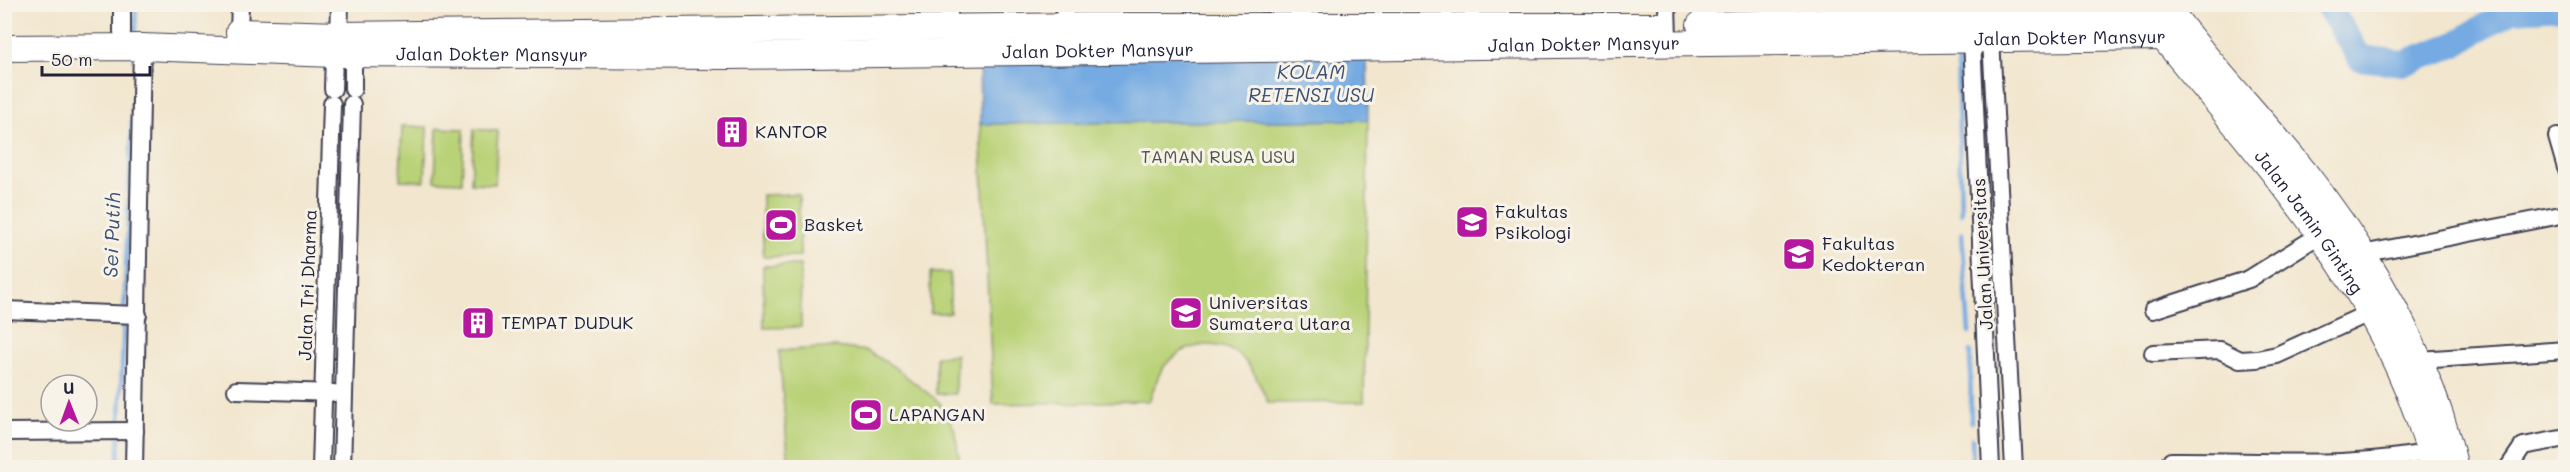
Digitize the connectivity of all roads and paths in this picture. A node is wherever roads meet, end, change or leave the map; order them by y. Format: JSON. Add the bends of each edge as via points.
{"nodes":[{"id":1,"x":122,"y":4,"type":"edge"},
{"id":2,"x":240,"y":4,"type":"edge"},
{"id":3,"x":340,"y":4,"type":"edge"},
{"id":4,"x":2154,"y":9,"type":"edge"},
{"id":5,"x":2084,"y":10,"type":"edge"},
{"id":6,"x":1668,"y":24,"type":"edge"},
{"id":7,"x":1065,"y":27,"type":"edge"},
{"id":8,"x":949,"y":28,"type":"edge"},
{"id":9,"x":239,"y":32,"type":"junction"},
{"id":10,"x":4,"y":33,"type":"edge"},
{"id":11,"x":2175,"y":35,"type":"junction"},
{"id":12,"x":2103,"y":37,"type":"junction"},
{"id":13,"x":1981,"y":39,"type":"junction"},
{"id":14,"x":134,"y":40,"type":"junction"},
{"id":15,"x":4,"y":48,"type":"edge"},
{"id":16,"x":342,"y":48,"type":"junction"},
{"id":17,"x":2189,"y":69,"type":"junction"},
{"id":18,"x":2557,"y":137,"type":"dead end"},
{"id":19,"x":2565,"y":168,"type":"edge"},
{"id":20,"x":2565,"y":214,"type":"edge"},
{"id":21,"x":2320,"y":234,"type":"junction"},
{"id":22,"x":2362,"y":254,"type":"junction"},
{"id":23,"x":327,"y":301,"type":"junction"},
{"id":24,"x":348,"y":302,"type":"junction"},
{"id":25,"x":4,"y":310,"type":"edge"},
{"id":26,"x":2153,"y":310,"type":"dead end"},
{"id":27,"x":2369,"y":313,"type":"junction"},
{"id":28,"x":129,"y":315,"type":"junction"},
{"id":29,"x":1985,"y":342,"type":"junction"},
{"id":30,"x":2007,"y":342,"type":"junction"},
{"id":31,"x":2565,"y":350,"type":"edge"},
{"id":32,"x":2153,"y":353,"type":"dead end"},
{"id":33,"x":2419,"y":360,"type":"junction"},
{"id":34,"x":236,"y":390,"type":"dead end"},
{"id":35,"x":324,"y":392,"type":"junction"},
{"id":36,"x":345,"y":393,"type":"junction"},
{"id":37,"x":125,"y":431,"type":"junction"},
{"id":38,"x":4,"y":432,"type":"edge"},
{"id":39,"x":2565,"y":438,"type":"edge"},
{"id":40,"x":2443,"y":459,"type":"edge"},
{"id":41,"x":2171,"y":461,"type":"dead end"},
{"id":42,"x":2228,"y":464,"type":"edge"},
{"id":43,"x":134,"y":468,"type":"edge"},
{"id":44,"x":321,"y":468,"type":"edge"},
{"id":45,"x":342,"y":468,"type":"edge"},
{"id":46,"x":1991,"y":468,"type":"edge"},
{"id":47,"x":2014,"y":468,"type":"edge"},
{"id":48,"x":2508,"y":468,"type":"edge"}],
"edges":[{"from":1,"to":14,"type":"street"},
{"from":2,"to":9,"type":"street"},
{"from":3,"to":16,"type":"street"},
{"from":4,"to":5,"type":"main road","name":"Jalan Dokter Mansyur"},
{"from":4,"to":11,"type":"main road","name":"Jalan Jamin Ginting"},
{"from":5,"to":6,"type":"main road","name":"Jalan Dokter Mansyur"},
{"from":6,"to":7,"type":"main road","name":"Jalan Dokter Mansyur","via":[[1367,36]]},
{"from":6,"to":13,"type":"main road","name":"Jalan Dokter Mansyur"},
{"from":7,"to":8,"type":"main road","name":"Jalan Dokter Mansyur","via":[[978,40]]},
{"from":8,"to":16,"type":"main road","name":"Jalan Dokter Mansyur","via":[[728,56]]},
{"from":9,"to":14,"type":"main road","name":"Jalan Dokter Mansyur"},
{"from":9,"to":16,"type":"main road","name":"Jalan Dokter Mansyur"},
{"from":10,"to":14,"type":"main road","name":"Jalan Dokter Mansyur"},
{"from":11,"to":12,"type":"main road","name":"Jalan Dokter Mansyur"},
{"from":11,"to":17,"type":"main road","name":"Jalan Jamin Ginting"},
{"from":11,"to":22,"type":"main road","name":"Jalan Jamin Ginting","via":[[2308,177]]},
{"from":12,"to":13,"type":"main road","name":"Jalan Dokter Mansyur"},
{"from":12,"to":17,"type":"main road"},
{"from":13,"to":29,"type":"street","name":"Jalan Universitas"},
{"from":13,"to":30,"type":"street","name":"Jalan Universitas"},
{"from":14,"to":15,"type":"main road","name":"Jalan Dokter Mansyur"},
{"from":14,"to":16,"type":"main road","name":"Jalan Dokter Mansyur"},
{"from":14,"to":28,"type":"street"},
{"from":16,"to":23,"type":"street","name":"Jalan Tri Dharma","via":[[333,96]]},
{"from":16,"to":24,"type":"street","via":[[352,96]]},
{"from":17,"to":21,"type":"main road","name":"Jalan Jamin Ginting","via":[[2289,190]]},
{"from":18,"to":19,"type":"street"},
{"from":20,"to":22,"type":"street"},
{"from":21,"to":26,"type":"street","via":[[2249,279]]},
{"from":21,"to":27,"type":"main road","name":"Jalan Jamin Ginting"},
{"from":22,"to":33,"type":"main road","name":"Jalan Jamin Ginting"},
{"from":23,"to":24,"type":"street"},
{"from":23,"to":35,"type":"street","name":"Jalan Tri Dharma"},
{"from":24,"to":36,"type":"street"},
{"from":25,"to":28,"type":"street"},
{"from":27,"to":32,"type":"street","via":[[2277,355],[2257,359],[2240,360],[2220,350]]},
{"from":27,"to":40,"type":"main road","name":"Jalan Jamin Ginting","via":[[2390,348],[2425,431]]},
{"from":28,"to":37,"type":"street"},
{"from":29,"to":30,"type":"street"},
{"from":29,"to":46,"type":"street","name":"Jalan Universitas"},
{"from":30,"to":47,"type":"street","name":"Jalan Universitas"},
{"from":31,"to":33,"type":"street"},
{"from":33,"to":40,"type":"main road","name":"Jalan Jamin Ginting","via":[[2441,416]]},
{"from":34,"to":35,"type":"street"},
{"from":35,"to":36,"type":"street"},
{"from":35,"to":44,"type":"street","name":"Jalan Tri Dharma"},
{"from":36,"to":45,"type":"street"},
{"from":37,"to":38,"type":"street"},
{"from":37,"to":43,"type":"street"},
{"from":39,"to":48,"type":"street","via":[[2523,446]]},
{"from":40,"to":42,"type":"street"},
{"from":41,"to":42,"type":"street"}]}
